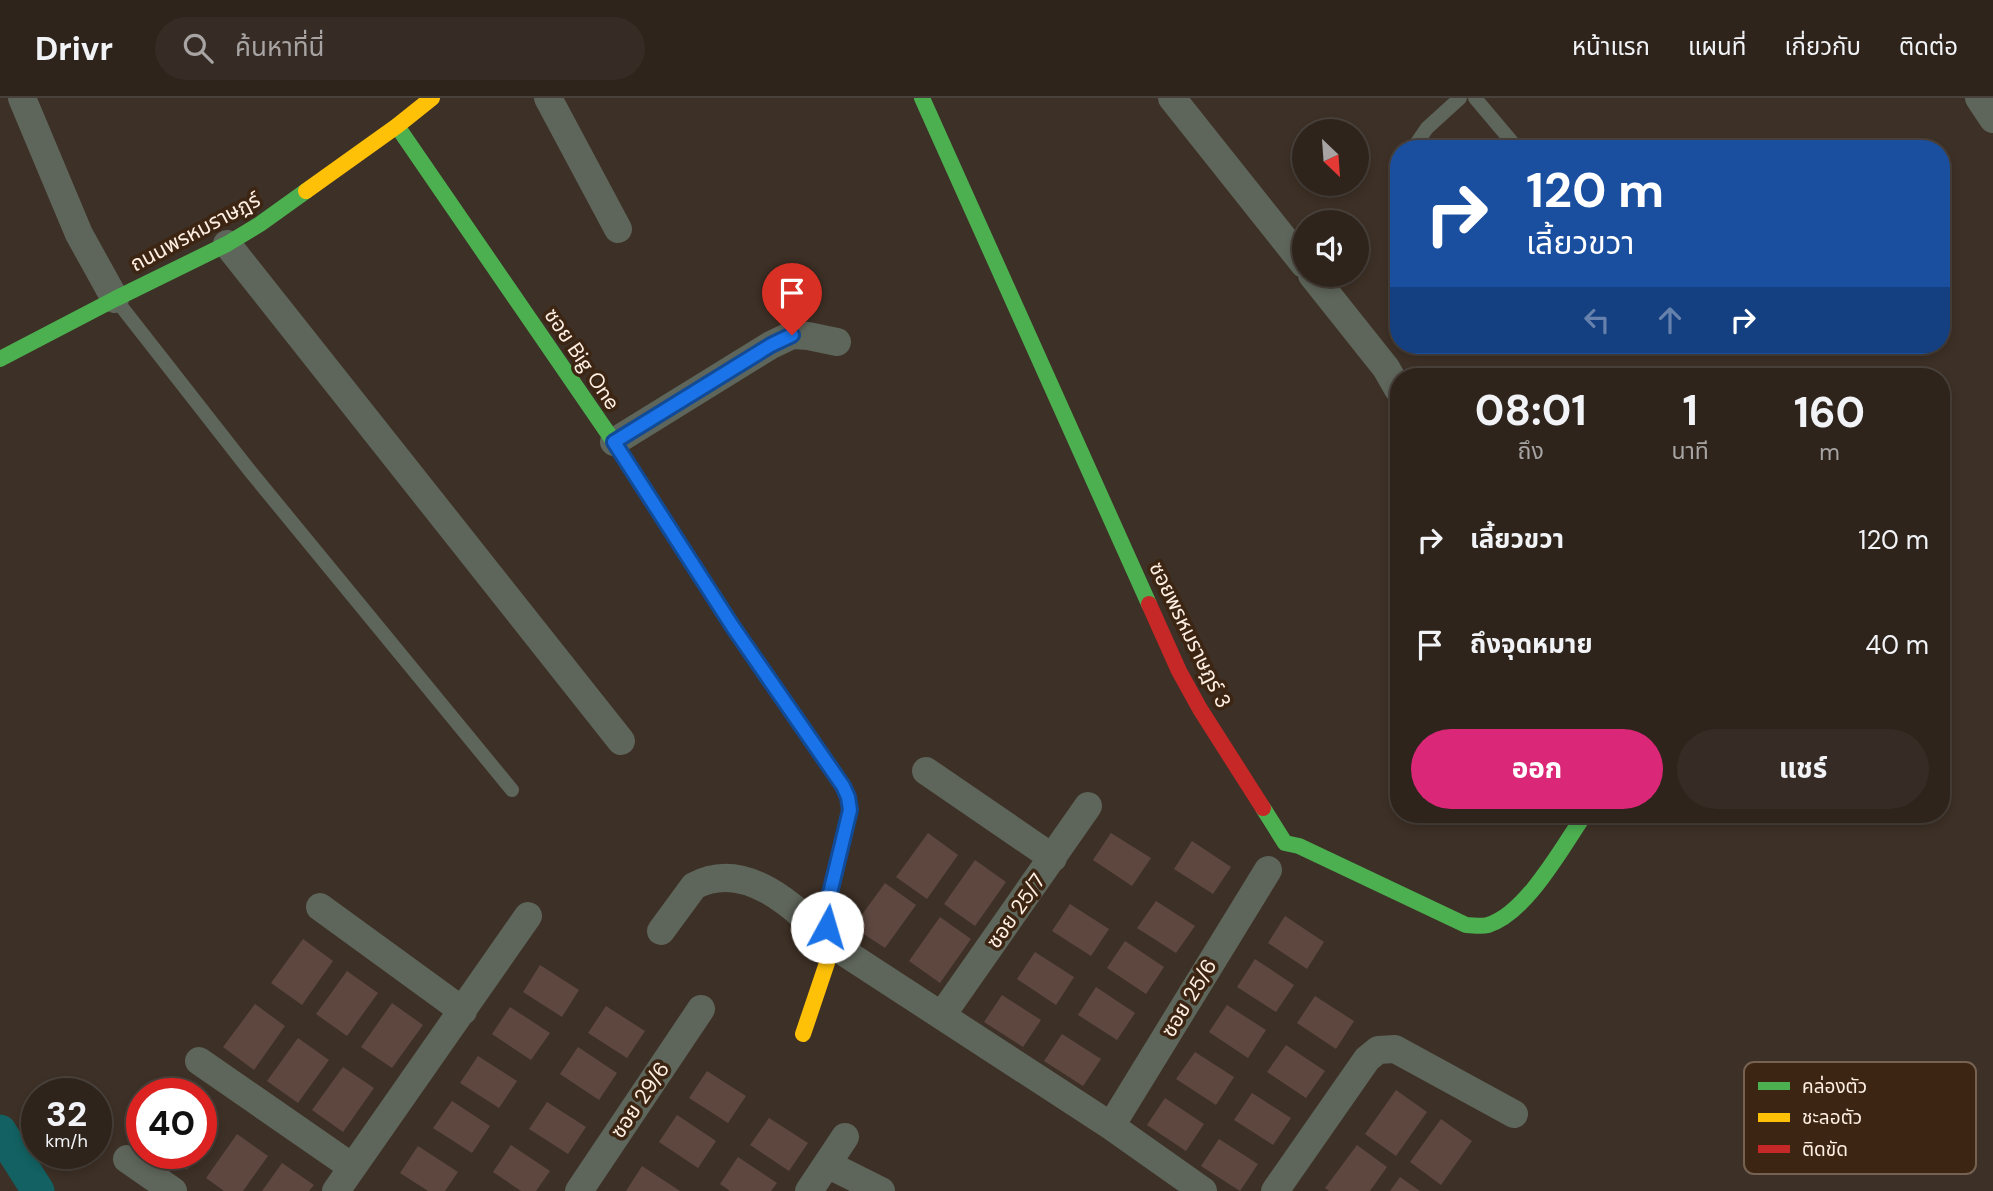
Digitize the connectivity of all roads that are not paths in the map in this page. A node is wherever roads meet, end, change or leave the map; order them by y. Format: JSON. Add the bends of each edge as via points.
{"nodes":[{"id":1,"x":22,"y":98,"type":"edge"},
{"id":2,"x":432,"y":98,"type":"edge"},
{"id":3,"x":548,"y":98,"type":"edge"},
{"id":4,"x":922,"y":98,"type":"edge"},
{"id":5,"x":1172,"y":98,"type":"edge"},
{"id":6,"x":1460,"y":98,"type":"edge"},
{"id":7,"x":1475,"y":98,"type":"edge"},
{"id":8,"x":1979,"y":98,"type":"edge"},
{"id":9,"x":1993,"y":119,"type":"edge"},
{"id":10,"x":397,"y":126,"type":"junction"},
{"id":11,"x":1419,"y":140,"type":"edge"},
{"id":12,"x":1510,"y":140,"type":"edge"},
{"id":13,"x":618,"y":229,"type":"dead end"},
{"id":14,"x":226,"y":244,"type":"junction"},
{"id":15,"x":1292,"y":249,"type":"edge"},
{"id":16,"x":1322,"y":287,"type":"edge"},
{"id":17,"x":115,"y":299,"type":"junction"},
{"id":18,"x":837,"y":342,"type":"dead end"},
{"id":19,"x":0,"y":359,"type":"edge"},
{"id":20,"x":1390,"y":375,"type":"edge"},
{"id":21,"x":614,"y":442,"type":"junction"},
{"id":22,"x":621,"y":741,"type":"dead end"},
{"id":23,"x":926,"y":771,"type":"dead end"},
{"id":24,"x":512,"y":790,"type":"dead end"},
{"id":25,"x":1088,"y":806,"type":"dead end"},
{"id":26,"x":1579,"y":823,"type":"edge"},
{"id":27,"x":1053,"y":858,"type":"junction"},
{"id":28,"x":1268,"y":870,"type":"dead end"},
{"id":29,"x":320,"y":907,"type":"dead end"},
{"id":30,"x":528,"y":916,"type":"dead end"},
{"id":31,"x":661,"y":931,"type":"dead end"},
{"id":32,"x":834,"y":944,"type":"junction"},
{"id":33,"x":701,"y":1009,"type":"dead end"},
{"id":34,"x":463,"y":1011,"type":"junction"},
{"id":35,"x":942,"y":1016,"type":"junction"},
{"id":36,"x":803,"y":1034,"type":"dead end"},
{"id":37,"x":199,"y":1061,"type":"dead end"},
{"id":38,"x":1514,"y":1114,"type":"dead end"},
{"id":39,"x":1111,"y":1126,"type":"junction"},
{"id":40,"x":845,"y":1137,"type":"dead end"},
{"id":41,"x":827,"y":1164,"type":"junction"},
{"id":42,"x":352,"y":1167,"type":"junction"},
{"id":43,"x":141,"y":1169,"type":"edge"},
{"id":44,"x":1278,"y":1190,"type":"edge"},
{"id":45,"x":173,"y":1191,"type":"edge"},
{"id":46,"x":336,"y":1191,"type":"edge"},
{"id":47,"x":579,"y":1191,"type":"edge"},
{"id":48,"x":809,"y":1191,"type":"edge"},
{"id":49,"x":881,"y":1191,"type":"edge"},
{"id":50,"x":1203,"y":1191,"type":"edge"}],
"edges":[{"from":1,"to":17,"type":"street","via":[[79,234]]},
{"from":2,"to":10,"type":"street","name":"ถนนพรหมราษฎร์"},
{"from":3,"to":13,"type":"street"},
{"from":4,"to":26,"type":"street","name":"ซอยพรหมราษฎร์ 3","via":[[1180,671],[1285,843],[1466,925],[1488,925],[1530,895]]},
{"from":5,"to":15,"type":"street"},
{"from":6,"to":11,"type":"lane"},
{"from":7,"to":12,"type":"lane"},
{"from":8,"to":9,"type":"street"},
{"from":10,"to":14,"type":"street","name":"ถนนพรหมราษฎร์"},
{"from":10,"to":21,"type":"street","name":"ซอย Big One"},
{"from":14,"to":17,"type":"street","name":"ถนนพรหมราษฎร์"},
{"from":14,"to":22,"type":"street"},
{"from":16,"to":20,"type":"street"},
{"from":17,"to":19,"type":"street","name":"ถนนพรหมราษฎร์"},
{"from":17,"to":24,"type":"lane"},
{"from":18,"to":21,"type":"street","via":[[792,335]]},
{"from":21,"to":32,"type":"street","name":"ซอย Big One","via":[[848,797],[850,810],[825,914]]},
{"from":23,"to":27,"type":"street"},
{"from":25,"to":27,"type":"street","name":"ซอย 25/7"},
{"from":27,"to":35,"type":"street","name":"ซอย 25/7"},
{"from":28,"to":39,"type":"street","name":"ซอย 25/6"},
{"from":29,"to":34,"type":"street"},
{"from":30,"to":34,"type":"street"},
{"from":31,"to":32,"type":"street","via":[[694,886],[728,878],[763,887],[783,899]]},
{"from":32,"to":35,"type":"street"},
{"from":32,"to":36,"type":"street"},
{"from":33,"to":47,"type":"street","name":"ซอย 29/6"},
{"from":34,"to":42,"type":"street"},
{"from":35,"to":39,"type":"street"},
{"from":37,"to":42,"type":"street"},
{"from":38,"to":44,"type":"street","via":[[1395,1049],[1378,1050],[1367,1059]]},
{"from":39,"to":50,"type":"street"},
{"from":40,"to":41,"type":"street"},
{"from":41,"to":48,"type":"street"},
{"from":41,"to":49,"type":"street"},
{"from":42,"to":46,"type":"street"},
{"from":43,"to":45,"type":"street"}]}
